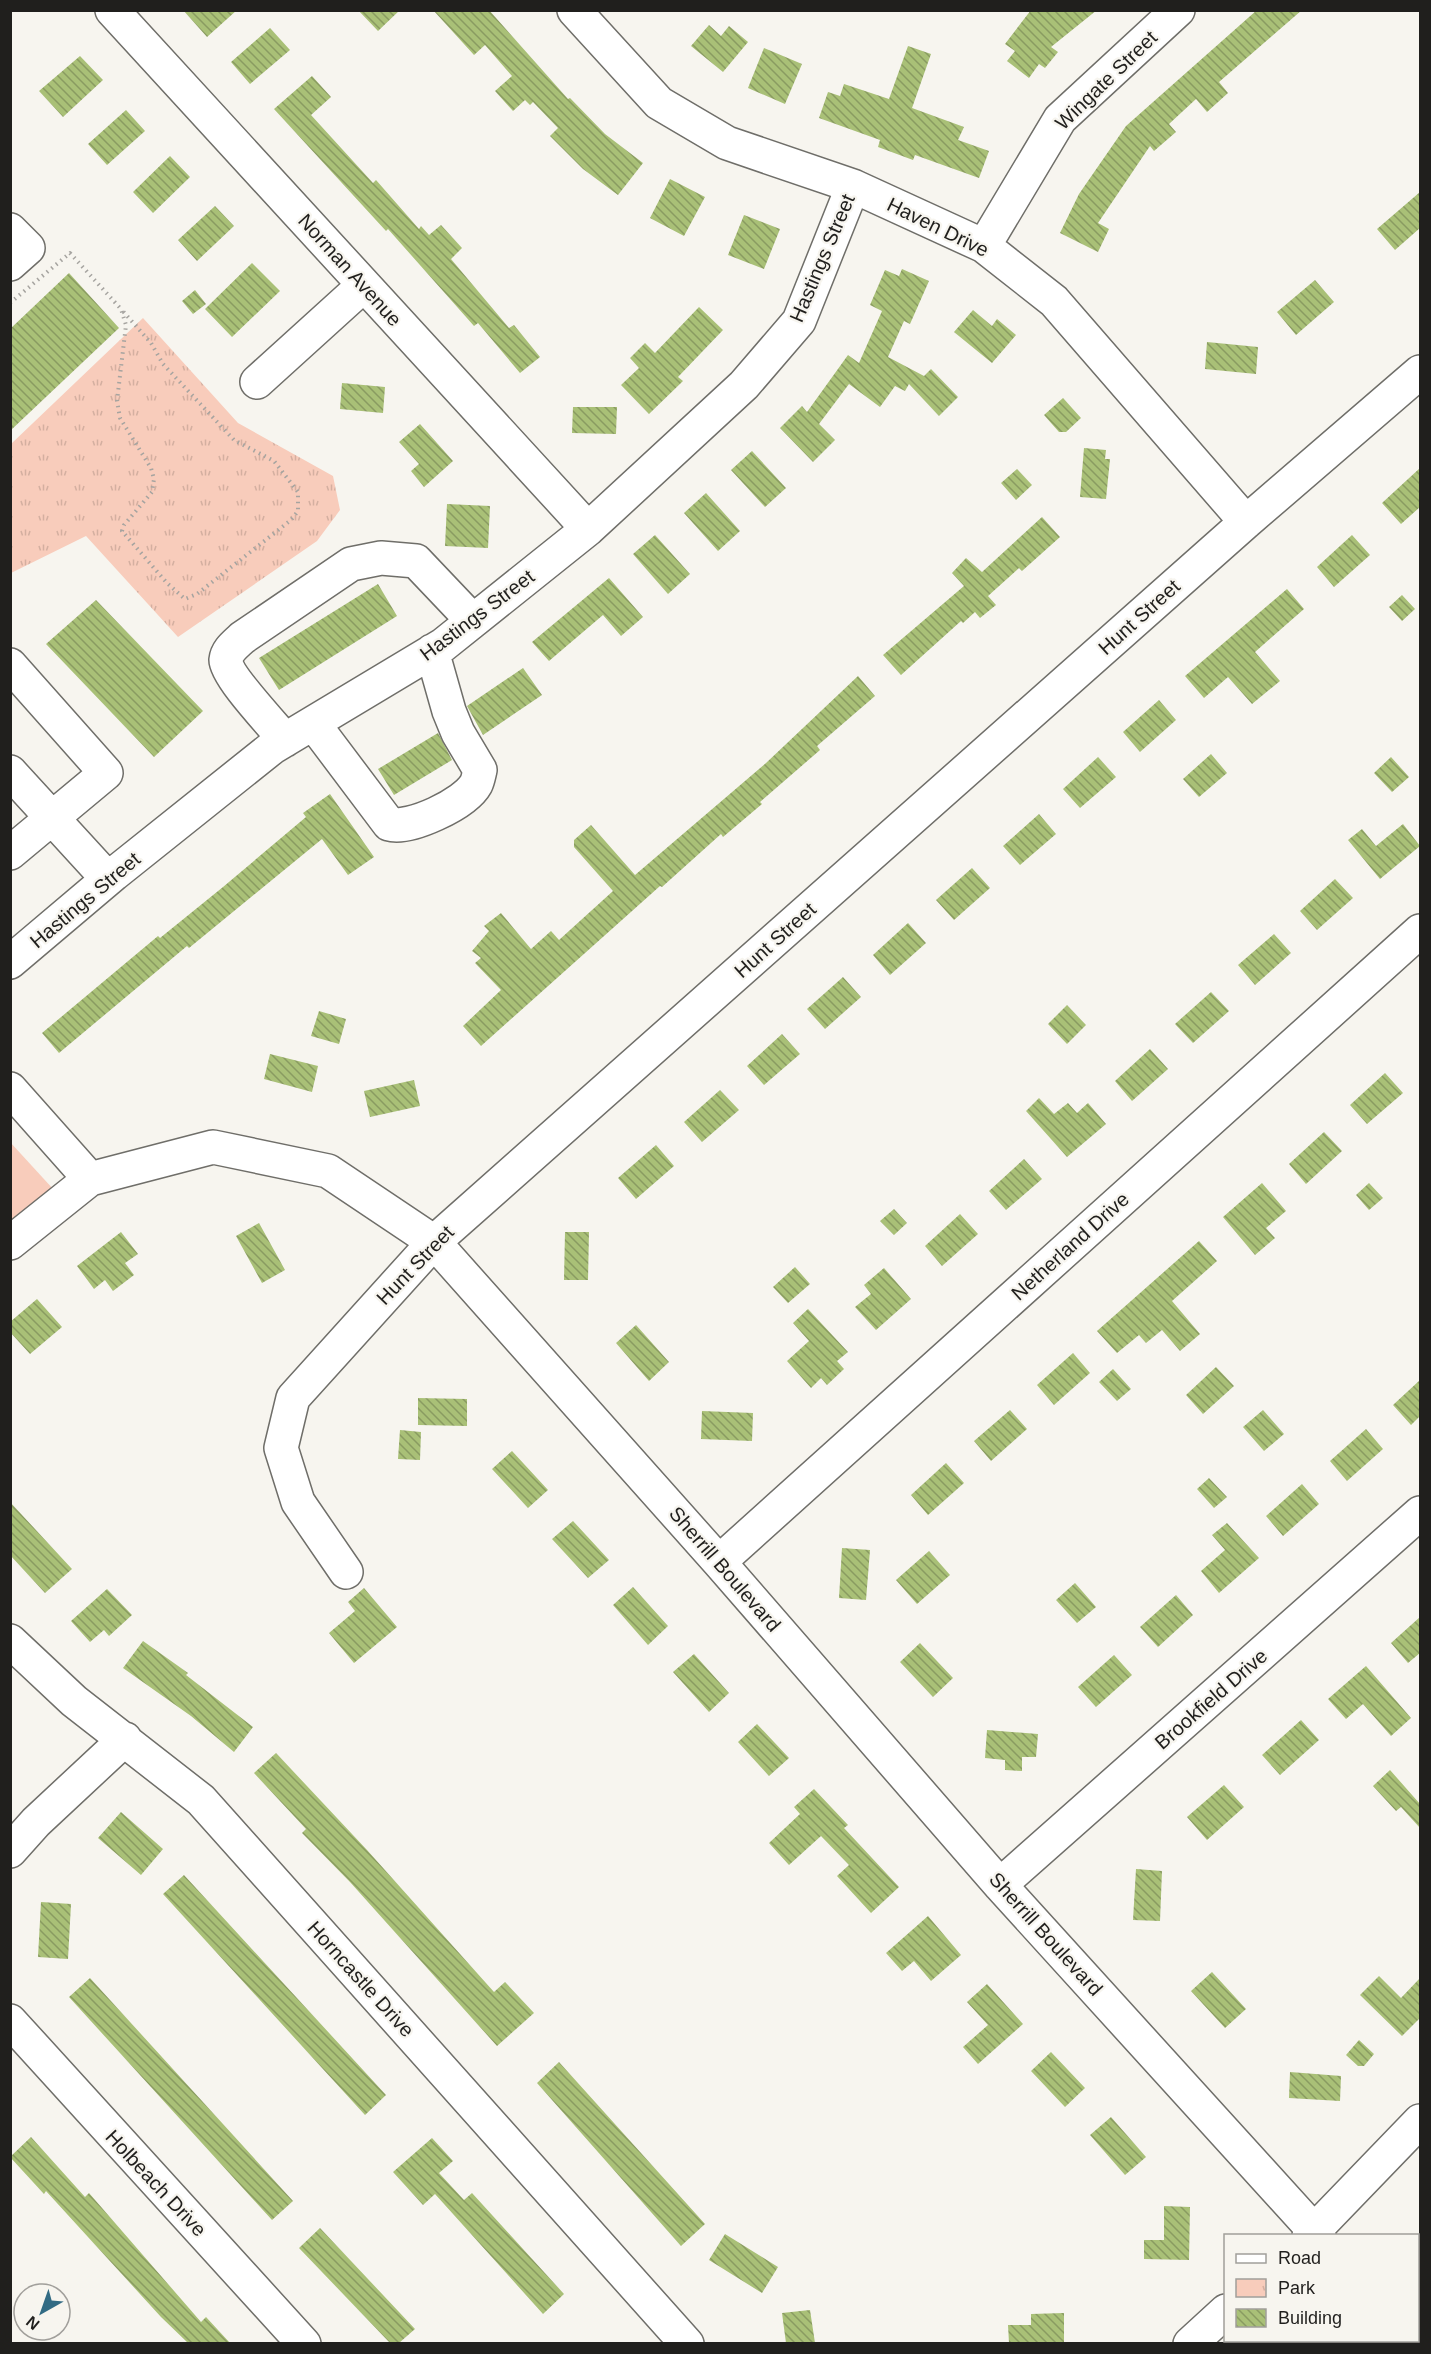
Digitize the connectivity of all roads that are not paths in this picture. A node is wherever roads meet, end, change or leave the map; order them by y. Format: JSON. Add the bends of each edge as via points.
{"nodes":[{"id":1,"x":112,"y":10,"type":"edge"},
{"id":2,"x":574,"y":10,"type":"edge"},
{"id":3,"x":1178,"y":10,"type":"edge"},
{"id":4,"x":853,"y":186,"type":"junction"},
{"id":5,"x":10,"y":230,"type":"edge"},
{"id":6,"x":984,"y":246,"type":"junction"},
{"id":7,"x":10,"y":264,"type":"edge"},
{"id":8,"x":364,"y":285,"type":"junction"},
{"id":9,"x":1420,"y":372,"type":"edge"},
{"id":10,"x":257,"y":382,"type":"dead end"},
{"id":11,"x":1246,"y":522,"type":"junction"},
{"id":12,"x":588,"y":529,"type":"junction"},
{"id":13,"x":473,"y":621,"type":"junction"},
{"id":14,"x":432,"y":651,"type":"junction"},
{"id":15,"x":10,"y":665,"type":"edge"},
{"id":16,"x":299,"y":731,"type":"junction"},
{"id":17,"x":10,"y":772,"type":"edge"},
{"id":18,"x":52,"y":818,"type":"junction"},
{"id":19,"x":10,"y":853,"type":"edge"},
{"id":20,"x":108,"y":879,"type":"junction"},
{"id":21,"x":1420,"y":931,"type":"edge"},
{"id":22,"x":10,"y":962,"type":"edge"},
{"id":23,"x":10,"y":1089,"type":"edge"},
{"id":24,"x":90,"y":1179,"type":"junction"},
{"id":25,"x":18,"y":1237,"type":"edge"},
{"id":26,"x":434,"y":1242,"type":"junction"},
{"id":27,"x":1420,"y":1513,"type":"edge"},
{"id":28,"x":719,"y":1562,"type":"junction"},
{"id":29,"x":346,"y":1572,"type":"dead end"},
{"id":30,"x":10,"y":1641,"type":"edge"},
{"id":31,"x":125,"y":1739,"type":"junction"},
{"id":32,"x":10,"y":1851,"type":"edge"},
{"id":33,"x":1000,"y":1885,"type":"junction"},
{"id":34,"x":10,"y":2021,"type":"edge"},
{"id":35,"x":1420,"y":2121,"type":"edge"},
{"id":36,"x":1314,"y":2234,"type":"edge"},
{"id":37,"x":1224,"y":2313,"type":"edge"},
{"id":38,"x":303,"y":2343,"type":"edge"},
{"id":39,"x":687,"y":2343,"type":"edge"},
{"id":40,"x":1190,"y":2343,"type":"edge"}],
"edges":[{"from":1,"to":8,"type":"street","name":"Norman Avenue"},
{"from":2,"to":4,"type":"street","name":"Haven Drive","via":[[659,103],[727,143]]},
{"from":3,"to":6,"type":"street","name":"Wingate Street","via":[[1060,119]]},
{"from":4,"to":6,"type":"street","name":"Haven Drive"},
{"from":4,"to":12,"type":"street","name":"Hastings Street","via":[[799,321],[744,386]]},
{"from":5,"to":7,"type":"street","via":[[28,248]]},
{"from":6,"to":11,"type":"street","name":"Haven Drive","via":[[1054,301]]},
{"from":8,"to":10,"type":"street"},
{"from":8,"to":12,"type":"street","name":"Norman Avenue"},
{"from":9,"to":11,"type":"street","name":"Hunt Street"},
{"from":11,"to":26,"type":"street","name":"Hunt Street"},
{"from":12,"to":13,"type":"street","name":"Hastings Street"},
{"from":13,"to":14,"type":"street","name":"Hastings Street"},
{"from":13,"to":16,"type":"street","via":[[416,561],[381,558],[351,564],[260,625],[230,649],[226,661],[229,670]]},
{"from":14,"to":16,"type":"street","name":"Hastings Street"},
{"from":14,"to":16,"type":"street","via":[[449,711],[480,770],[476,785],[459,800],[422,820],[400,827],[389,824]]},
{"from":15,"to":18,"type":"street","via":[[106,773]]},
{"from":16,"to":20,"type":"street","name":"Hastings Street"},
{"from":17,"to":18,"type":"street"},
{"from":18,"to":19,"type":"street"},
{"from":18,"to":20,"type":"street"},
{"from":20,"to":22,"type":"street","name":"Hastings Street"},
{"from":21,"to":28,"type":"street","name":"Netherland Drive"},
{"from":23,"to":24,"type":"street"},
{"from":24,"to":25,"type":"street","name":"Sherrill Boulevard"},
{"from":24,"to":26,"type":"street","name":"Sherrill Boulevard","via":[[213,1147],[328,1171]]},
{"from":26,"to":28,"type":"street","name":"Sherrill Boulevard"},
{"from":26,"to":29,"type":"street","name":"Hunt Street","via":[[293,1398],[281,1449],[298,1502]]},
{"from":27,"to":33,"type":"street","name":"Brookfield Drive"},
{"from":28,"to":33,"type":"street","name":"Sherrill Boulevard"},
{"from":30,"to":31,"type":"street","name":"Horncastle Drive","via":[[74,1701]]},
{"from":31,"to":32,"type":"street"},
{"from":31,"to":39,"type":"street","name":"Horncastle Drive","via":[[201,1800]]},
{"from":33,"to":36,"type":"street","name":"Sherrill Boulevard"},
{"from":34,"to":38,"type":"street","name":"Holbeach Drive"},
{"from":35,"to":36,"type":"street"},
{"from":37,"to":40,"type":"street"}]}
